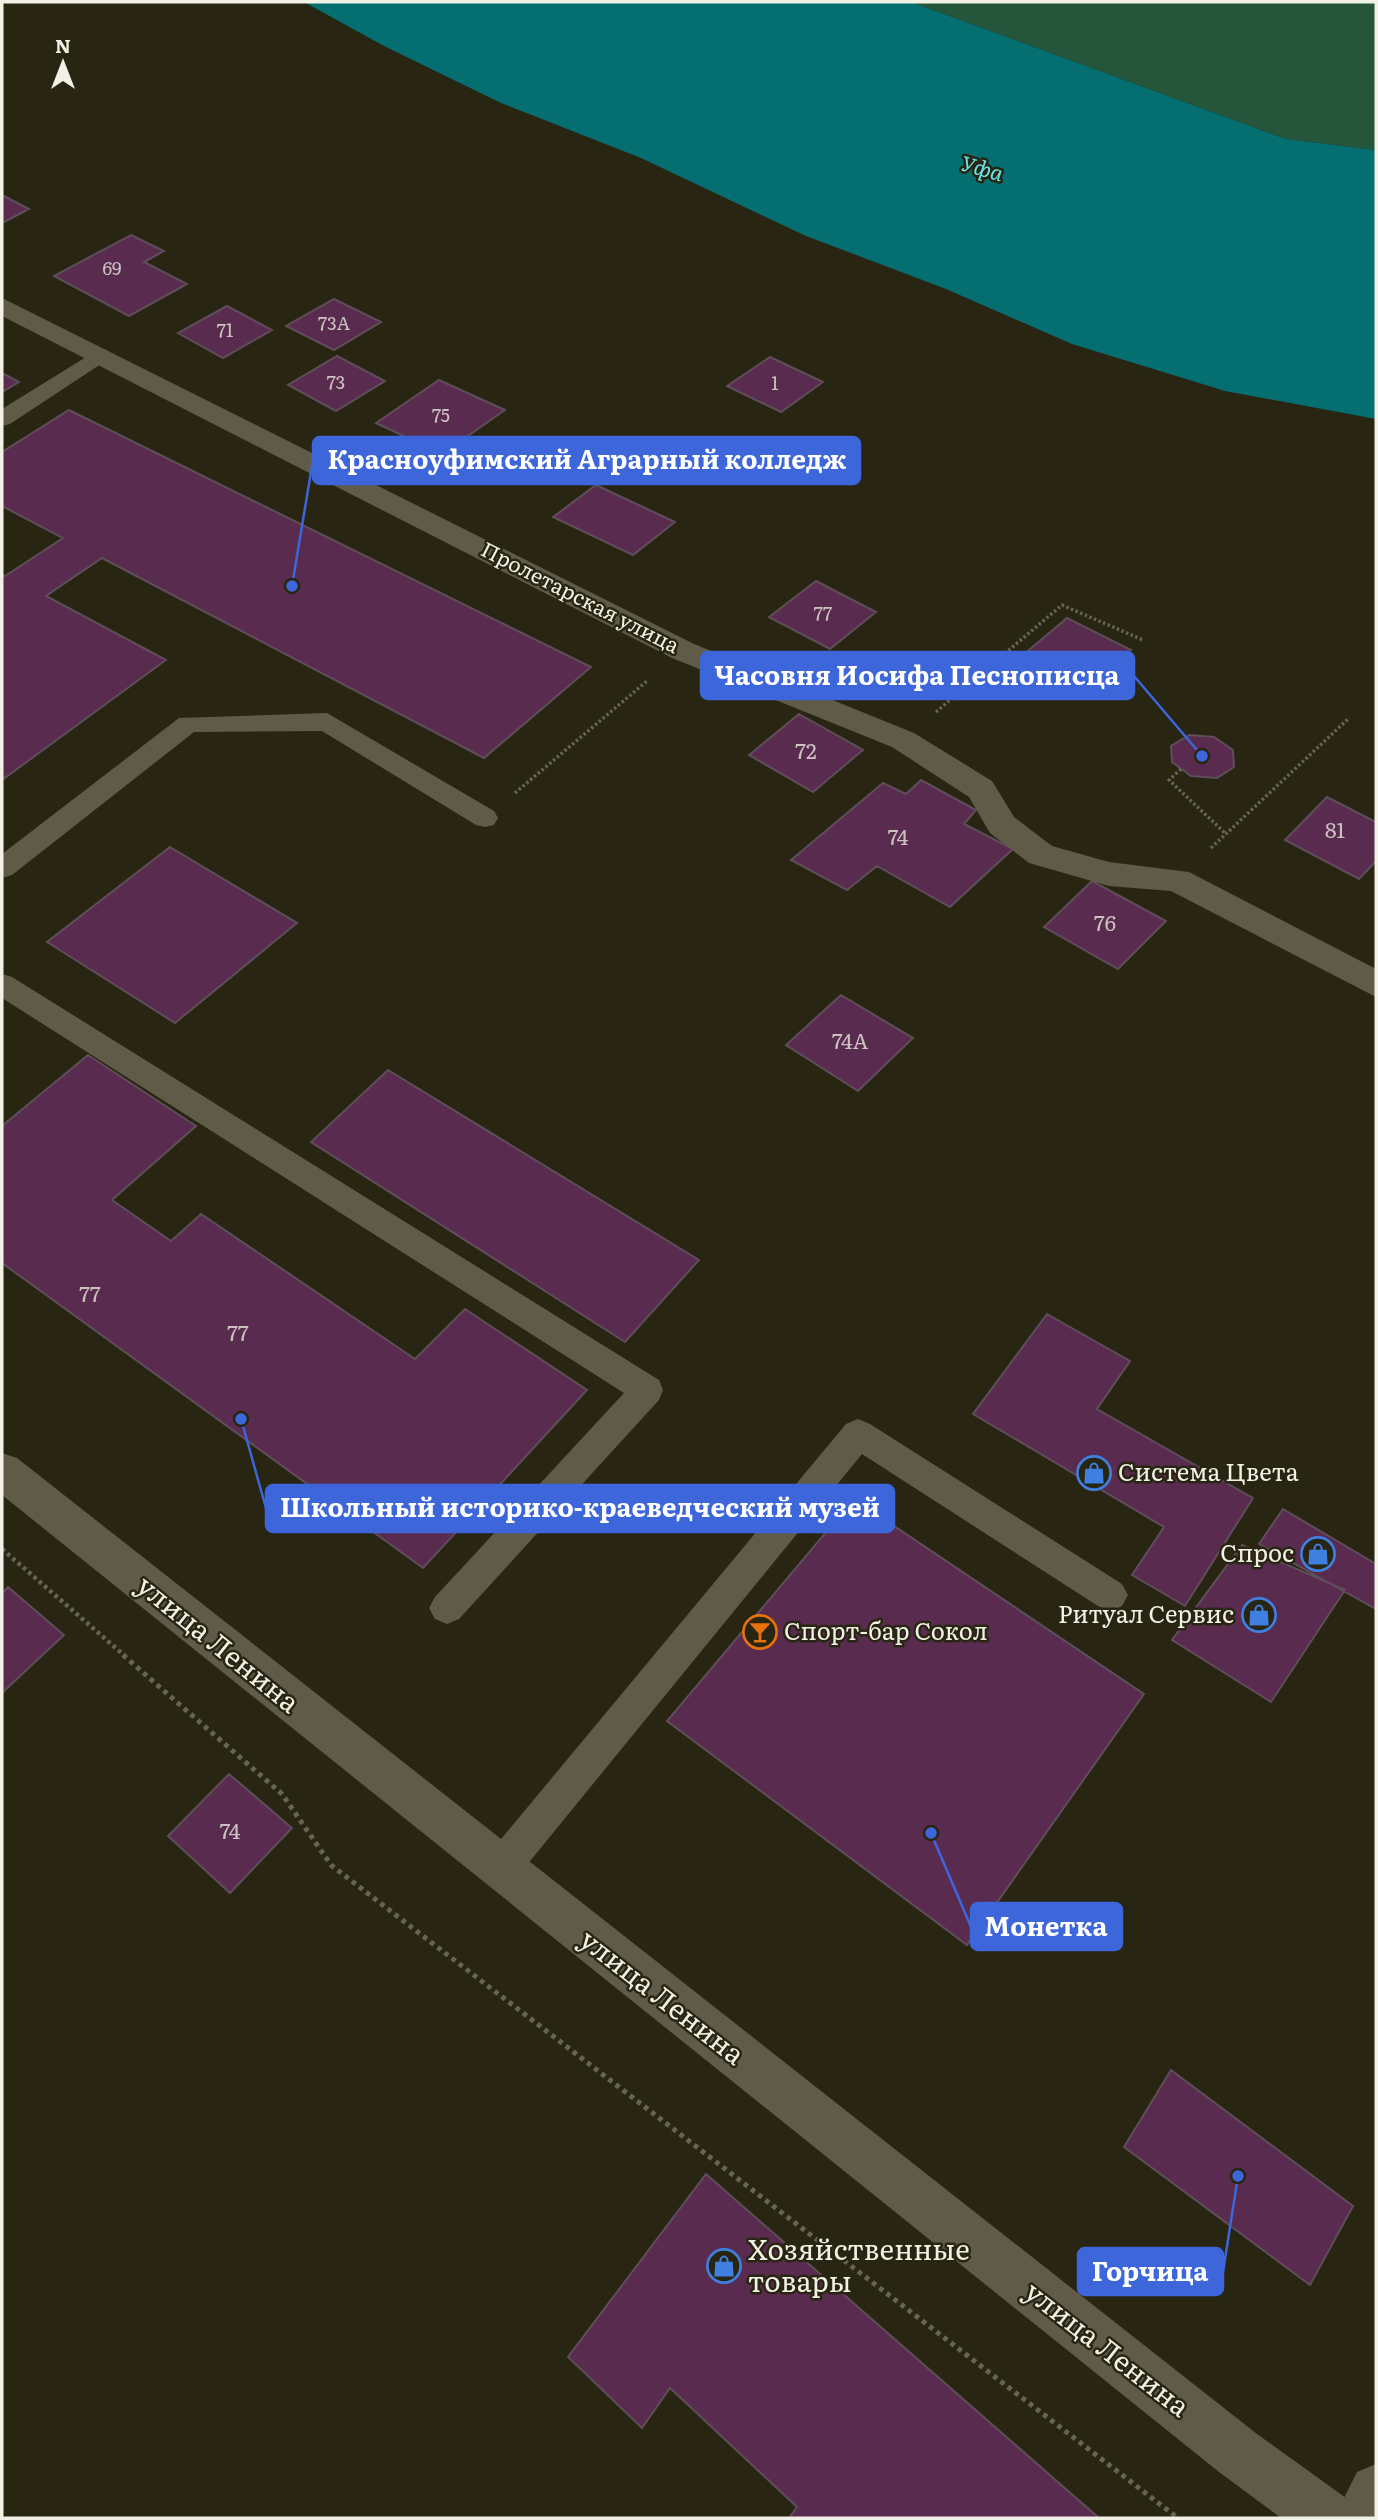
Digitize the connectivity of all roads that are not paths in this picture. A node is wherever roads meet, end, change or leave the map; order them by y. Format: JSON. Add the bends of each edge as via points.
{"nodes":[{"id":1,"x":2,"y":306,"type":"edge"},
{"id":2,"x":99,"y":355,"type":"junction"},
{"id":3,"x":2,"y":419,"type":"edge"},
{"id":4,"x":485,"y":818,"type":"road end"},
{"id":5,"x":2,"y":868,"type":"edge"},
{"id":6,"x":2,"y":984,"type":"edge"},
{"id":7,"x":1376,"y":984,"type":"edge"},
{"id":8,"x":2,"y":1471,"type":"edge"},
{"id":9,"x":1110,"y":1595,"type":"dead end"},
{"id":10,"x":447,"y":1608,"type":"dead end"},
{"id":11,"x":500,"y":1870,"type":"junction"},
{"id":12,"x":1376,"y":2491,"type":"edge"},
{"id":13,"x":1326,"y":2518,"type":"edge"},
{"id":14,"x":1362,"y":2518,"type":"edge"}],
"edges":[{"from":1,"to":2,"type":"street","name":"Пролетарская улица"},
{"from":2,"to":3,"type":"lane"},
{"from":2,"to":7,"type":"street","name":"Пролетарская улица","via":[[683,651],[903,740],[981,789],[1002,825],[1041,855],[1109,874],[1177,880]]},
{"from":4,"to":5,"type":"lane","via":[[327,722],[188,724]]},
{"from":6,"to":10,"type":"lane","via":[[647,1390]]},
{"from":8,"to":11,"type":"street","name":"улица Ленина"},
{"from":9,"to":11,"type":"lane","via":[[858,1434]]},
{"from":11,"to":13,"type":"street","name":"улица Ленина"},
{"from":12,"to":14,"type":"street"}]}
